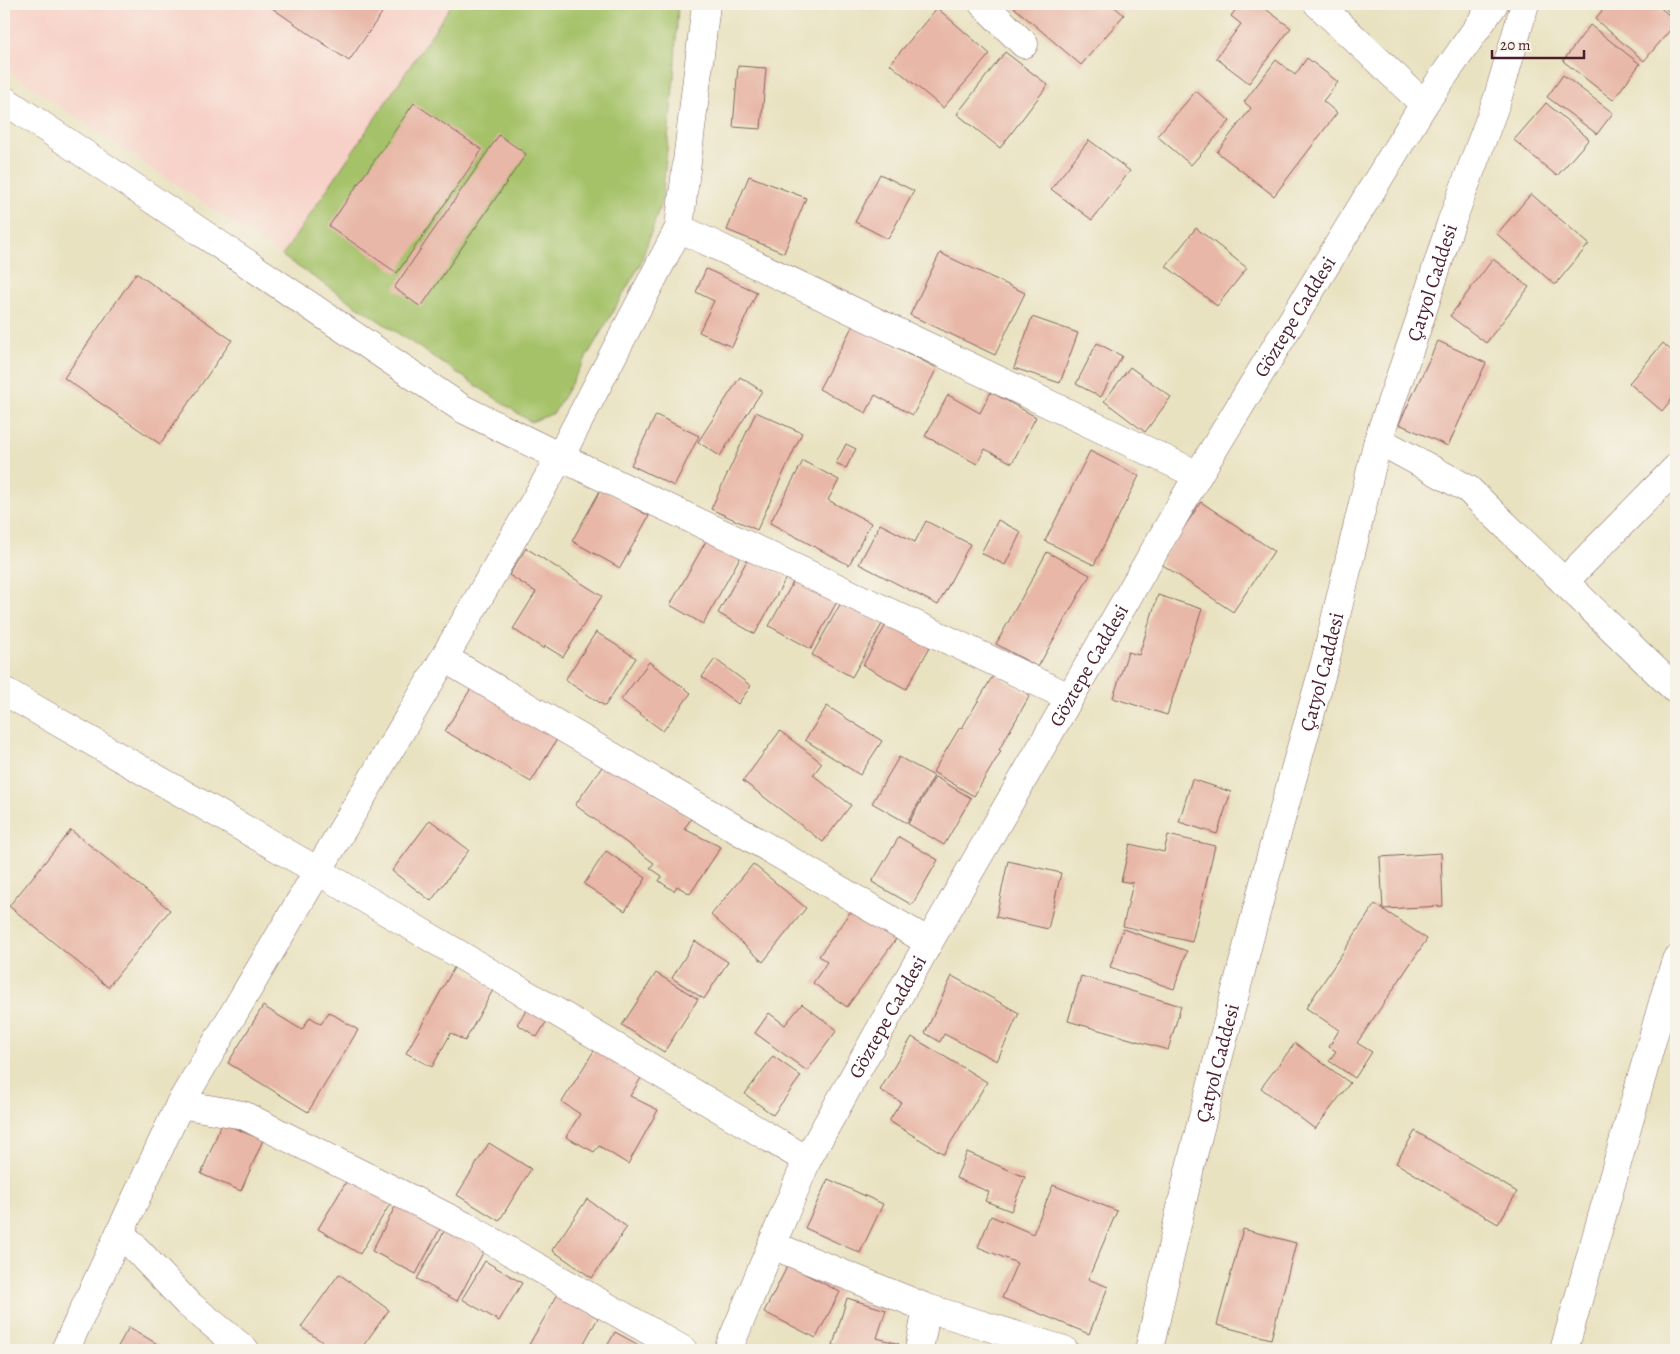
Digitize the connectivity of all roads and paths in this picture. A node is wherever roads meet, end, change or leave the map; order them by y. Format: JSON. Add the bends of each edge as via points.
{"nodes":[{"id":1,"x":706,"y":4,"type":"edge"},
{"id":2,"x":983,"y":4,"type":"edge"},
{"id":3,"x":1318,"y":4,"type":"edge"},
{"id":4,"x":1494,"y":4,"type":"edge"},
{"id":5,"x":1525,"y":4,"type":"edge"},
{"id":6,"x":1024,"y":44,"type":"dead end"},
{"id":7,"x":4,"y":100,"type":"edge"},
{"id":8,"x":1424,"y":104,"type":"junction"},
{"id":9,"x":679,"y":228,"type":"junction"},
{"id":10,"x":1378,"y":440,"type":"junction"},
{"id":11,"x":560,"y":457,"type":"junction"},
{"id":12,"x":1676,"y":468,"type":"edge"},
{"id":13,"x":1198,"y":475,"type":"junction"},
{"id":14,"x":1564,"y":582,"type":"junction"},
{"id":15,"x":444,"y":658,"type":"junction"},
{"id":16,"x":1676,"y":690,"type":"edge"},
{"id":17,"x":4,"y":691,"type":"edge"},
{"id":18,"x":1069,"y":697,"type":"junction"},
{"id":19,"x":318,"y":871,"type":"junction"},
{"id":20,"x":930,"y":942,"type":"junction"},
{"id":21,"x":1676,"y":960,"type":"edge"},
{"id":22,"x":180,"y":1104,"type":"junction"},
{"id":23,"x":807,"y":1160,"type":"junction"},
{"id":24,"x":120,"y":1232,"type":"junction"},
{"id":25,"x":772,"y":1245,"type":"junction"},
{"id":26,"x":927,"y":1308,"type":"junction"},
{"id":27,"x":66,"y":1350,"type":"edge"},
{"id":28,"x":245,"y":1350,"type":"edge"},
{"id":29,"x":683,"y":1350,"type":"edge"},
{"id":30,"x":728,"y":1350,"type":"edge"},
{"id":31,"x":919,"y":1350,"type":"edge"},
{"id":32,"x":1064,"y":1350,"type":"edge"},
{"id":33,"x":1149,"y":1350,"type":"edge"},
{"id":34,"x":1564,"y":1350,"type":"edge"}],
"edges":[{"from":1,"to":9,"type":"street"},
{"from":2,"to":6,"type":"street"},
{"from":3,"to":8,"type":"street"},
{"from":4,"to":8,"type":"street","name":"Göztepe Caddesi"},
{"from":5,"to":10,"type":"street","name":"Çatyol Caddesi","via":[[1497,100],[1451,223]]},
{"from":7,"to":11,"type":"street","via":[[463,410]]},
{"from":8,"to":13,"type":"street","name":"Göztepe Caddesi"},
{"from":9,"to":11,"type":"street"},
{"from":9,"to":13,"type":"street"},
{"from":10,"to":14,"type":"street","via":[[1468,489]]},
{"from":10,"to":33,"type":"street","name":"Çatyol Caddesi","via":[[1324,662],[1191,1163]]},
{"from":11,"to":15,"type":"street"},
{"from":11,"to":18,"type":"street"},
{"from":12,"to":14,"type":"street"},
{"from":13,"to":18,"type":"street","name":"Göztepe Caddesi"},
{"from":14,"to":16,"type":"street"},
{"from":15,"to":19,"type":"street"},
{"from":15,"to":20,"type":"street"},
{"from":17,"to":19,"type":"street"},
{"from":18,"to":20,"type":"street","name":"Göztepe Caddesi"},
{"from":19,"to":22,"type":"street"},
{"from":19,"to":23,"type":"street"},
{"from":20,"to":23,"type":"street","name":"Göztepe Caddesi"},
{"from":21,"to":34,"type":"street"},
{"from":22,"to":24,"type":"street"},
{"from":22,"to":29,"type":"street","via":[[243,1115],[467,1227]]},
{"from":23,"to":25,"type":"street","name":"Göztepe Caddesi"},
{"from":24,"to":27,"type":"street"},
{"from":24,"to":28,"type":"street","via":[[188,1303]]},
{"from":25,"to":26,"type":"street"},
{"from":25,"to":30,"type":"street","name":"Göztepe Caddesi"},
{"from":26,"to":31,"type":"street"},
{"from":26,"to":32,"type":"street"}]}
